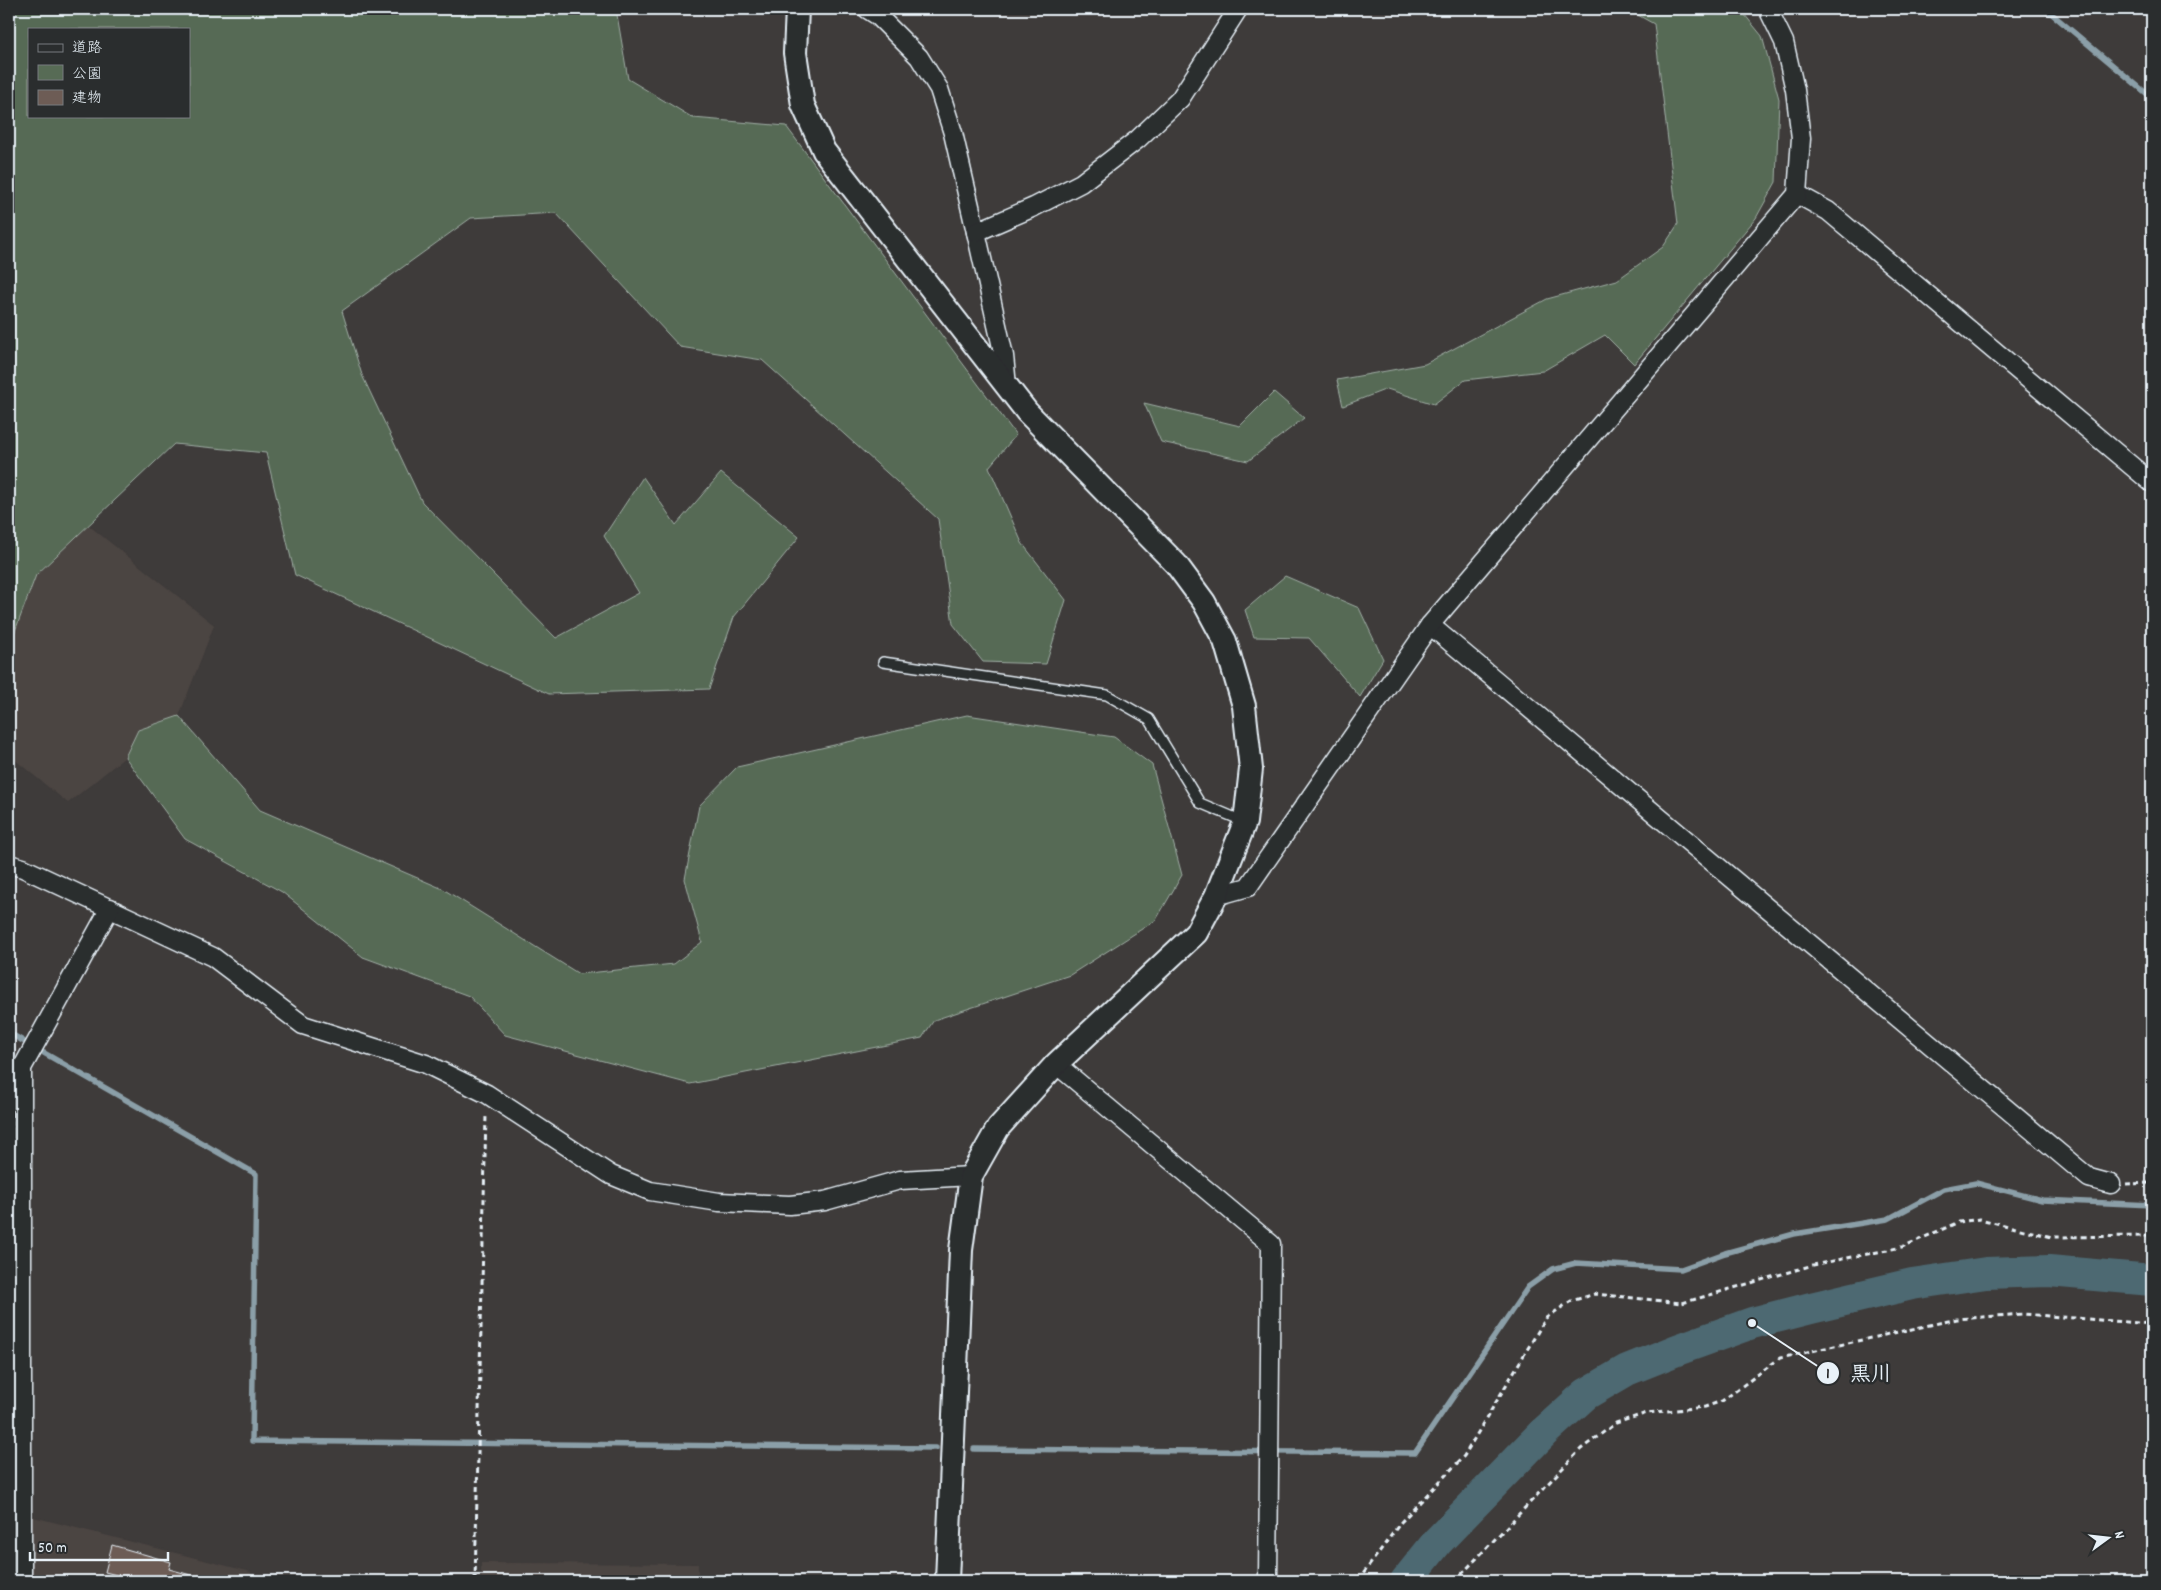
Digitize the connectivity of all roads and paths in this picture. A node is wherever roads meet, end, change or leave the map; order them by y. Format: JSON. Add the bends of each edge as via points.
{"nodes":[{"id":1,"x":797,"y":9,"type":"edge"},
{"id":2,"x":867,"y":9,"type":"edge"},
{"id":3,"x":1238,"y":9,"type":"edge"},
{"id":4,"x":1768,"y":9,"type":"edge"},
{"id":5,"x":1797,"y":194,"type":"junction"},
{"id":6,"x":976,"y":232,"type":"junction"},
{"id":7,"x":1007,"y":386,"type":"junction"},
{"id":8,"x":2152,"y":482,"type":"edge"},
{"id":9,"x":1430,"y":625,"type":"junction"},
{"id":10,"x":883,"y":662,"type":"dead end"},
{"id":11,"x":1245,"y":822,"type":"junction"},
{"id":12,"x":9,"y":864,"type":"edge"},
{"id":13,"x":1216,"y":896,"type":"junction"},
{"id":14,"x":110,"y":908,"type":"junction"},
{"id":15,"x":1056,"y":1064,"type":"junction"},
{"id":16,"x":487,"y":1094,"type":"junction"},
{"id":17,"x":971,"y":1176,"type":"junction"},
{"id":18,"x":2152,"y":1183,"type":"edge"},
{"id":19,"x":2111,"y":1184,"type":"joint"},
{"id":20,"x":2152,"y":1236,"type":"edge"},
{"id":21,"x":2152,"y":1324,"type":"edge"},
{"id":22,"x":22,"y":1581,"type":"edge"},
{"id":23,"x":475,"y":1581,"type":"edge"},
{"id":24,"x":947,"y":1581,"type":"edge"},
{"id":25,"x":1268,"y":1581,"type":"edge"},
{"id":26,"x":1358,"y":1581,"type":"edge"},
{"id":27,"x":1455,"y":1581,"type":"edge"}],
"edges":[{"from":1,"to":7,"type":"street","via":[[795,53],[803,105],[824,151]]},
{"from":2,"to":6,"type":"street","via":[[919,57],[939,89],[953,133]]},
{"from":3,"to":6,"type":"street","via":[[1180,99],[1138,139],[1081,183]]},
{"from":4,"to":5,"type":"street","via":[[1784,42],[1795,90],[1801,138]]},
{"from":5,"to":8,"type":"street","via":[[1828,211]]},
{"from":5,"to":9,"type":"street"},
{"from":6,"to":7,"type":"street","via":[[1004,356]]},
{"from":7,"to":11,"type":"street","via":[[1028,412],[1176,564],[1204,602],[1225,641],[1244,706],[1251,769]]},
{"from":9,"to":13,"type":"street","via":[[1248,887]]},
{"from":9,"to":19,"type":"street","via":[[2088,1178]]},
{"from":10,"to":11,"type":"lane","via":[[1107,695],[1149,719],[1200,803]]},
{"from":11,"to":13,"type":"street"},
{"from":12,"to":14,"type":"street"},
{"from":13,"to":15,"type":"street","via":[[1196,933]]},
{"from":14,"to":16,"type":"street","via":[[213,957],[303,1025],[426,1064]]},
{"from":14,"to":22,"type":"street","via":[[22,1068]]},
{"from":15,"to":17,"type":"street","via":[[998,1128]]},
{"from":15,"to":25,"type":"street","via":[[1271,1244]]},
{"from":16,"to":17,"type":"street","via":[[611,1175],[650,1191],[719,1202],[790,1205],[825,1201],[900,1180]]},
{"from":16,"to":23,"type":"path"},
{"from":17,"to":24,"type":"street","via":[[961,1250]]},
{"from":18,"to":19,"type":"path"},
{"from":20,"to":26,"type":"path","via":[[2052,1237],[1980,1219],[1958,1222],[1902,1247],[1813,1265],[1682,1303],[1594,1294],[1571,1301],[1546,1318],[1464,1456],[1400,1522]]},
{"from":21,"to":27,"type":"path","via":[[2023,1314],[1966,1318],[1780,1358],[1722,1401],[1704,1407],[1647,1413],[1616,1423],[1581,1449]]}]}
